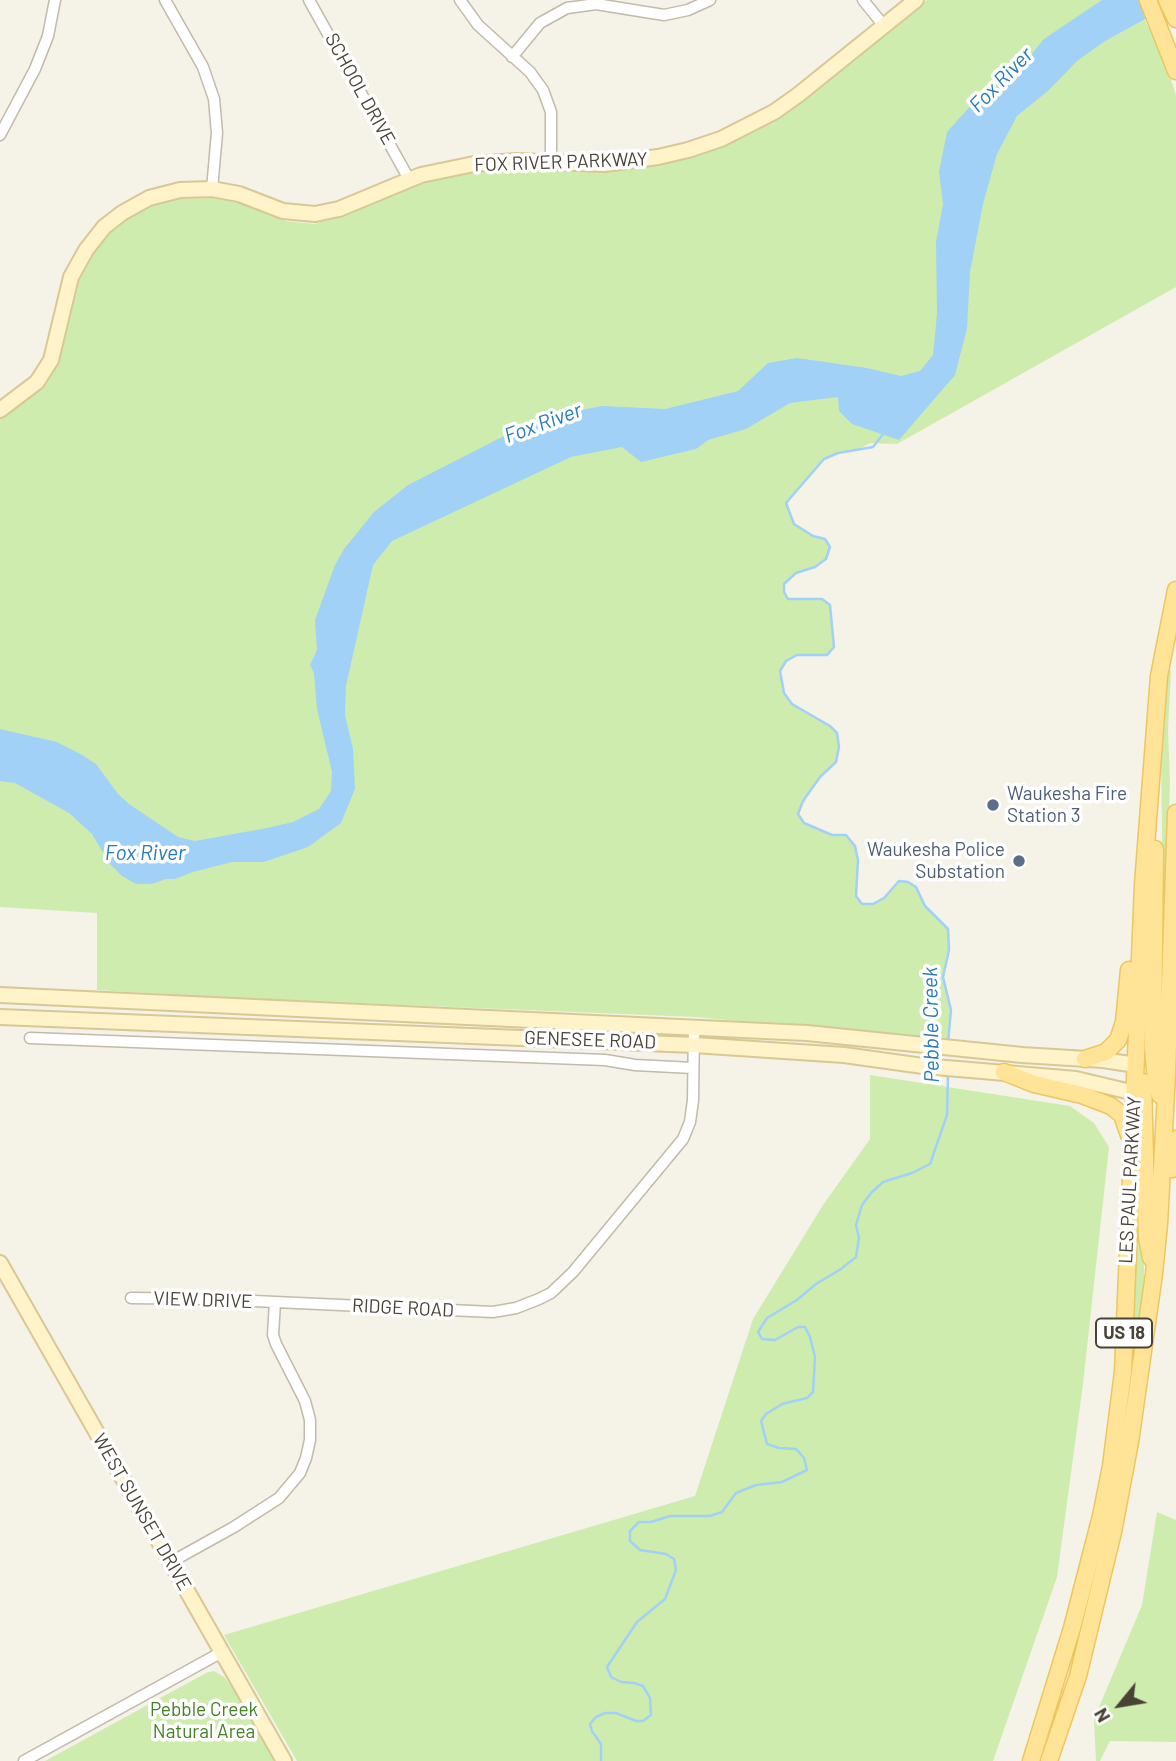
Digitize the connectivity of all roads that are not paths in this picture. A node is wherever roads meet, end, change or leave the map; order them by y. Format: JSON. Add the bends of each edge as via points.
{"nodes":[{"id":1,"x":55,"y":0,"type":"edge"},
{"id":2,"x":165,"y":0,"type":"edge"},
{"id":3,"x":309,"y":0,"type":"edge"},
{"id":4,"x":460,"y":0,"type":"edge"},
{"id":5,"x":710,"y":0,"type":"edge"},
{"id":6,"x":863,"y":0,"type":"edge"},
{"id":7,"x":916,"y":0,"type":"edge"},
{"id":8,"x":1148,"y":0,"type":"edge"},
{"id":9,"x":1167,"y":0,"type":"edge"},
{"id":10,"x":1176,"y":19,"type":"edge"},
{"id":11,"x":884,"y":26,"type":"junction"},
{"id":12,"x":512,"y":57,"type":"junction"},
{"id":13,"x":1176,"y":71,"type":"edge"},
{"id":14,"x":0,"y":135,"type":"edge"},
{"id":15,"x":551,"y":162,"type":"junction"},
{"id":16,"x":409,"y":179,"type":"junction"},
{"id":17,"x":212,"y":189,"type":"junction"},
{"id":18,"x":1,"y":407,"type":"edge"},
{"id":19,"x":1176,"y":592,"type":"edge"},
{"id":20,"x":1153,"y":752,"type":"junction"},
{"id":21,"x":1176,"y":813,"type":"edge"},
{"id":22,"x":1143,"y":885,"type":"junction"},
{"id":23,"x":1170,"y":959,"type":"junction"},
{"id":24,"x":0,"y":995,"type":"edge"},
{"id":25,"x":17,"y":996,"type":"junction"},
{"id":26,"x":0,"y":1001,"type":"edge"},
{"id":27,"x":1176,"y":1016,"type":"edge"},
{"id":28,"x":0,"y":1017,"type":"edge"},
{"id":29,"x":694,"y":1027,"type":"junction"},
{"id":30,"x":30,"y":1038,"type":"dead end"},
{"id":31,"x":694,"y":1045,"type":"junction"},
{"id":32,"x":1086,"y":1059,"type":"junction"},
{"id":33,"x":1136,"y":1065,"type":"junction"},
{"id":34,"x":693,"y":1068,"type":"junction"},
{"id":35,"x":1004,"y":1072,"type":"junction"},
{"id":36,"x":1160,"y":1088,"type":"edge"},
{"id":37,"x":1176,"y":1139,"type":"edge"},
{"id":38,"x":1132,"y":1150,"type":"junction"},
{"id":39,"x":0,"y":1263,"type":"edge"},
{"id":40,"x":1154,"y":1274,"type":"junction"},
{"id":41,"x":131,"y":1298,"type":"dead end"},
{"id":42,"x":275,"y":1302,"type":"junction"},
{"id":43,"x":171,"y":1562,"type":"junction"},
{"id":44,"x":222,"y":1652,"type":"junction"},
{"id":45,"x":1033,"y":1757,"type":"edge"},
{"id":46,"x":1050,"y":1758,"type":"edge"},
{"id":47,"x":24,"y":1761,"type":"edge"},
{"id":48,"x":284,"y":1761,"type":"edge"}],
"edges":[{"from":1,"to":14,"type":"street","via":[[35,69]]},
{"from":2,"to":17,"type":"street","via":[[203,67],[214,99],[217,133]]},
{"from":3,"to":16,"type":"street","name":"SCHOOL DRIVE"},
{"from":4,"to":12,"type":"street","via":[[478,25]]},
{"from":5,"to":12,"type":"street","via":[[664,15],[596,5],[566,8],[544,19]]},
{"from":6,"to":11,"type":"street"},
{"from":7,"to":11,"type":"main road","name":"FOX RIVER PARKWAY"},
{"from":8,"to":13,"type":"main road"},
{"from":9,"to":10,"type":"main road"},
{"from":11,"to":15,"type":"main road","name":"FOX RIVER PARKWAY","via":[[790,101],[721,139],[631,162]]},
{"from":12,"to":15,"type":"street","via":[[539,82],[548,100],[553,126]]},
{"from":15,"to":16,"type":"main road","name":"FOX RIVER PARKWAY","via":[[474,164]]},
{"from":16,"to":17,"type":"main road","name":"FOX RIVER PARKWAY","via":[[339,209],[314,214],[283,211]]},
{"from":17,"to":18,"type":"main road","name":"FOX RIVER PARKWAY","via":[[180,190],[149,198],[104,227],[71,276],[51,360],[37,382]]},
{"from":19,"to":20,"type":"main road","name":"LES PAUL PARKWAY","number":"US 18","via":[[1159,676]]},
{"from":20,"to":22,"type":"main road","name":"LES PAUL PARKWAY","number":"US 18"},
{"from":20,"to":36,"type":"main road","via":[[1153,1038]]},
{"from":21,"to":23,"type":"main road","name":"LES PAUL PARKWAY","number":"US 18"},
{"from":22,"to":32,"type":"main road","via":[[1132,933],[1122,1031],[1109,1050]]},
{"from":22,"to":33,"type":"main road","name":"LES PAUL PARKWAY","number":"US 18"},
{"from":23,"to":27,"type":"main road"},
{"from":23,"to":36,"type":"main road","name":"LES PAUL PARKWAY","number":"US 18"},
{"from":24,"to":25,"type":"main road","name":"GENESEE ROAD"},
{"from":25,"to":26,"type":"main road"},
{"from":25,"to":29,"type":"main road","name":"GENESEE ROAD"},
{"from":28,"to":31,"type":"main road","name":"GENESEE ROAD"},
{"from":29,"to":31,"type":"street","name":"RIDGE ROAD"},
{"from":29,"to":32,"type":"main road","name":"GENESEE ROAD"},
{"from":30,"to":34,"type":"street","name":"GENESEE ROAD","via":[[605,1060]]},
{"from":31,"to":34,"type":"street","name":"RIDGE ROAD"},
{"from":31,"to":35,"type":"main road","name":"GENESEE ROAD"},
{"from":32,"to":33,"type":"main road","name":"GENESEE ROAD"},
{"from":33,"to":36,"type":"main road","name":"LES PAUL PARKWAY","number":"US 18"},
{"from":33,"to":36,"type":"main road","name":"GENESEE ROAD"},
{"from":34,"to":42,"type":"street","name":"RIDGE ROAD","via":[[690,1122],[683,1139],[573,1272],[539,1299],[493,1312]]},
{"from":35,"to":36,"type":"main road","name":"GENESEE ROAD"},
{"from":35,"to":38,"type":"main road","via":[[1111,1106],[1125,1120]]},
{"from":36,"to":38,"type":"main road","name":"LES PAUL PARKWAY","number":"US 18"},
{"from":36,"to":40,"type":"main road","via":[[1147,1238]]},
{"from":37,"to":40,"type":"main road","via":[[1167,1238]]},
{"from":38,"to":45,"type":"main road","name":"LES PAUL PARKWAY","number":"US 18","via":[[1123,1372],[1111,1466],[1088,1570]]},
{"from":39,"to":43,"type":"main road","name":"WEST SUNSET DRIVE"},
{"from":40,"to":46,"type":"main road","name":"LES PAUL PARKWAY","number":"US 18","via":[[1124,1476],[1102,1585]]},
{"from":41,"to":42,"type":"street","name":"VIEW DRIVE"},
{"from":42,"to":43,"type":"street","via":[[273,1335],[310,1420],[310,1440],[300,1473],[278,1498]]},
{"from":43,"to":44,"type":"main road","name":"WEST SUNSET DRIVE"},
{"from":44,"to":47,"type":"street"},
{"from":44,"to":48,"type":"main road","name":"WEST SUNSET DRIVE"}]}
